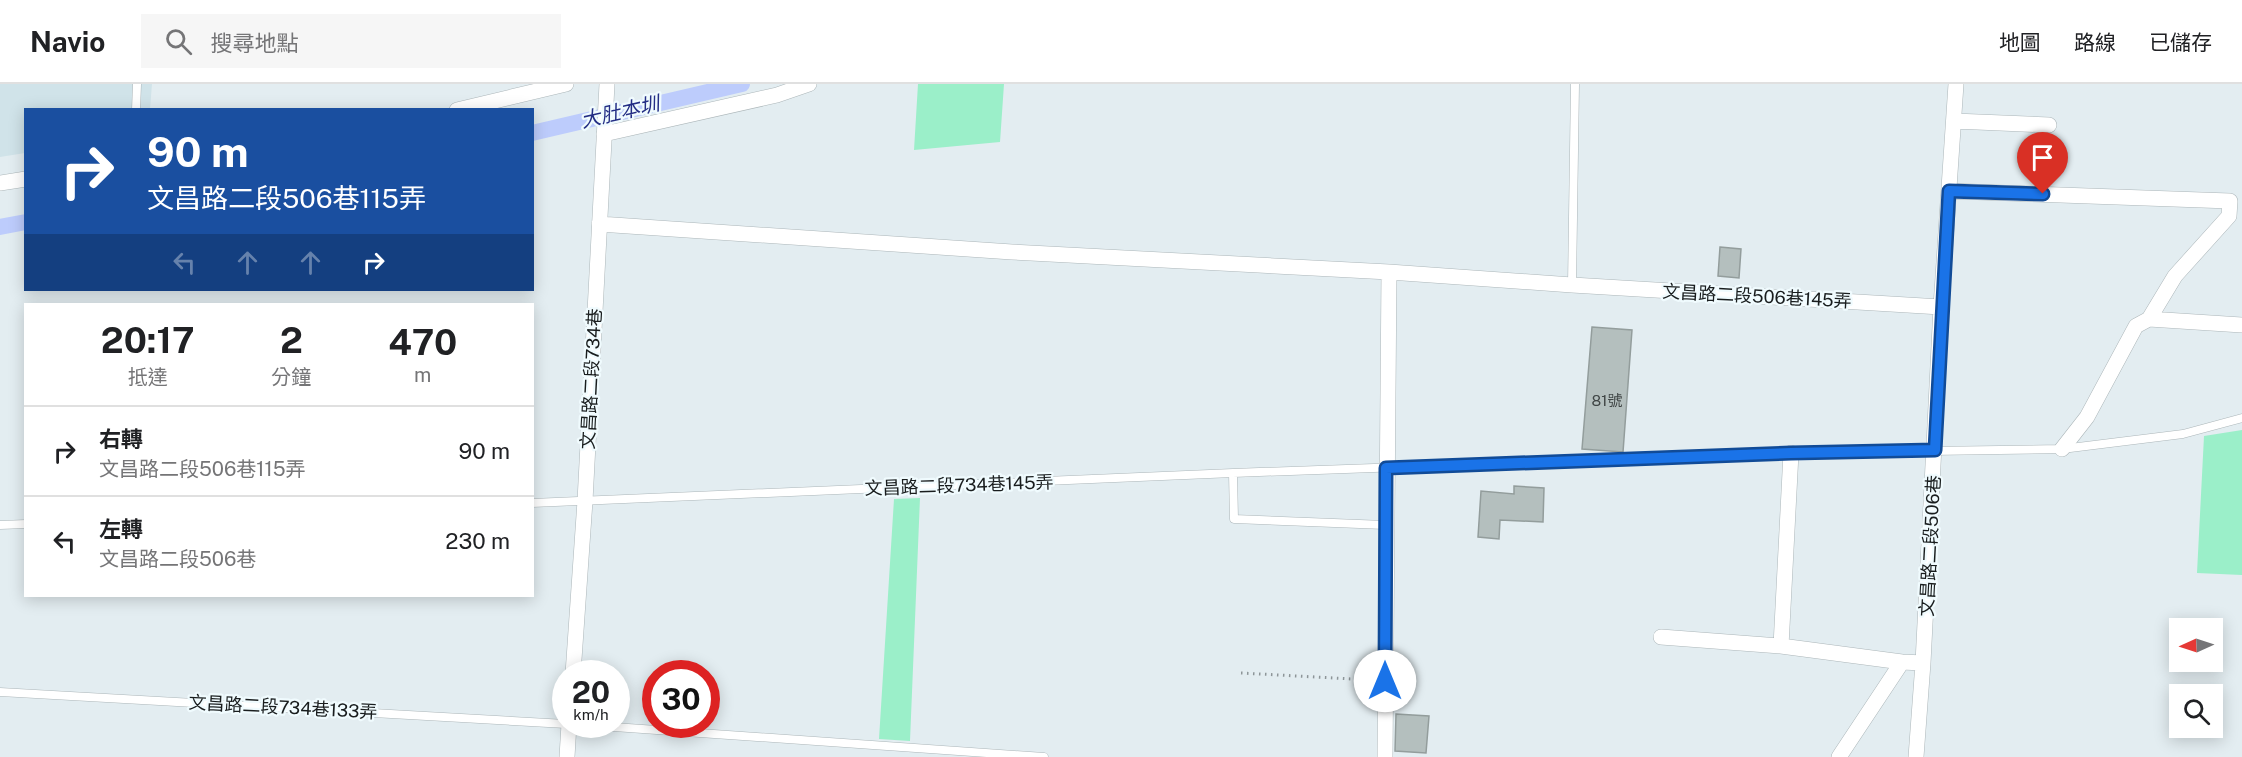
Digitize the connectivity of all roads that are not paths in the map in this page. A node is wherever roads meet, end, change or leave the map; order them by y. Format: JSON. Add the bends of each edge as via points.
{"nodes":[{"id":1,"x":137,"y":84,"type":"edge"},
{"id":2,"x":566,"y":84,"type":"edge"},
{"id":3,"x":607,"y":84,"type":"edge"},
{"id":4,"x":809,"y":84,"type":"edge"},
{"id":5,"x":1575,"y":84,"type":"edge"},
{"id":6,"x":1956,"y":84,"type":"edge"},
{"id":7,"x":136,"y":108,"type":"edge"},
{"id":8,"x":465,"y":108,"type":"edge"},
{"id":9,"x":1954,"y":121,"type":"junction"},
{"id":10,"x":2049,"y":125,"type":"dead end"},
{"id":11,"x":604,"y":134,"type":"junction"},
{"id":12,"x":24,"y":179,"type":"edge"},
{"id":13,"x":0,"y":183,"type":"edge"},
{"id":14,"x":1949,"y":191,"type":"junction"},
{"id":15,"x":599,"y":224,"type":"junction"},
{"id":16,"x":1389,"y":272,"type":"junction"},
{"id":17,"x":1572,"y":285,"type":"junction"},
{"id":18,"x":1941,"y":307,"type":"junction"},
{"id":19,"x":2149,"y":319,"type":"junction"},
{"id":20,"x":2242,"y":325,"type":"edge"},
{"id":21,"x":2242,"y":418,"type":"edge"},
{"id":22,"x":2062,"y":449,"type":"junction"},
{"id":23,"x":1935,"y":450,"type":"junction"},
{"id":24,"x":1791,"y":453,"type":"junction"},
{"id":25,"x":1386,"y":468,"type":"junction"},
{"id":26,"x":1233,"y":473,"type":"junction"},
{"id":27,"x":585,"y":501,"type":"junction"},
{"id":28,"x":534,"y":503,"type":"edge"},
{"id":29,"x":24,"y":524,"type":"edge"},
{"id":30,"x":0,"y":525,"type":"edge"},
{"id":31,"x":1385,"y":525,"type":"junction"},
{"id":32,"x":1661,"y":638,"type":"dead end"},
{"id":33,"x":1781,"y":646,"type":"junction"},
{"id":34,"x":574,"y":660,"type":"edge"},
{"id":35,"x":1902,"y":662,"type":"junction"},
{"id":36,"x":1923,"y":663,"type":"junction"},
{"id":37,"x":0,"y":692,"type":"edge"},
{"id":38,"x":552,"y":723,"type":"edge"},
{"id":39,"x":630,"y":728,"type":"edge"},
{"id":40,"x":568,"y":738,"type":"edge"},
{"id":41,"x":567,"y":757,"type":"edge"},
{"id":42,"x":1044,"y":757,"type":"edge"},
{"id":43,"x":1384,"y":757,"type":"edge"},
{"id":44,"x":1839,"y":757,"type":"edge"},
{"id":45,"x":1916,"y":757,"type":"edge"}],
"edges":[{"from":1,"to":7,"type":"lane"},
{"from":2,"to":8,"type":"street"},
{"from":3,"to":11,"type":"street","name":"文昌路二段734巷"},
{"from":4,"to":11,"type":"street","via":[[777,95]]},
{"from":5,"to":17,"type":"lane"},
{"from":6,"to":9,"type":"street","name":"文昌路二段506巷"},
{"from":9,"to":10,"type":"street"},
{"from":9,"to":14,"type":"street","name":"文昌路二段506巷"},
{"from":11,"to":15,"type":"street","name":"文昌路二段734巷"},
{"from":12,"to":13,"type":"street"},
{"from":14,"to":18,"type":"street","name":"文昌路二段506巷"},
{"from":14,"to":19,"type":"street","via":[[2230,201],[2229,216],[2175,276]]},
{"from":15,"to":16,"type":"street","name":"文昌路二段506巷145弄"},
{"from":15,"to":27,"type":"street","name":"文昌路二段734巷"},
{"from":16,"to":17,"type":"street","name":"文昌路二段506巷145弄"},
{"from":16,"to":25,"type":"street"},
{"from":17,"to":18,"type":"street","name":"文昌路二段506巷145弄"},
{"from":18,"to":23,"type":"street","name":"文昌路二段506巷"},
{"from":19,"to":20,"type":"street"},
{"from":19,"to":22,"type":"street","via":[[2136,326],[2087,417]]},
{"from":21,"to":22,"type":"lane","name":"文昌路二段734巷145弄","via":[[2183,434]]},
{"from":22,"to":23,"type":"lane","name":"文昌路二段734巷145弄"},
{"from":23,"to":24,"type":"lane","name":"文昌路二段734巷145弄"},
{"from":23,"to":36,"type":"street","name":"文昌路二段506巷"},
{"from":24,"to":25,"type":"lane","name":"文昌路二段734巷145弄"},
{"from":24,"to":33,"type":"street"},
{"from":25,"to":26,"type":"lane","name":"文昌路二段734巷145弄"},
{"from":25,"to":31,"type":"street"},
{"from":26,"to":27,"type":"lane","name":"文昌路二段734巷145弄"},
{"from":26,"to":31,"type":"lane","via":[[1234,519]]},
{"from":27,"to":28,"type":"lane","name":"文昌路二段734巷145弄"},
{"from":27,"to":34,"type":"street","name":"文昌路二段734巷"},
{"from":29,"to":30,"type":"lane"},
{"from":31,"to":43,"type":"street"},
{"from":32,"to":33,"type":"street"},
{"from":33,"to":35,"type":"street"},
{"from":35,"to":36,"type":"street"},
{"from":35,"to":44,"type":"street"},
{"from":36,"to":45,"type":"street","name":"文昌路二段506巷"},
{"from":37,"to":38,"type":"lane","name":"文昌路二段734巷133弄"},
{"from":39,"to":42,"type":"lane","name":"文昌路二段734巷133弄"},
{"from":40,"to":41,"type":"street"}]}
